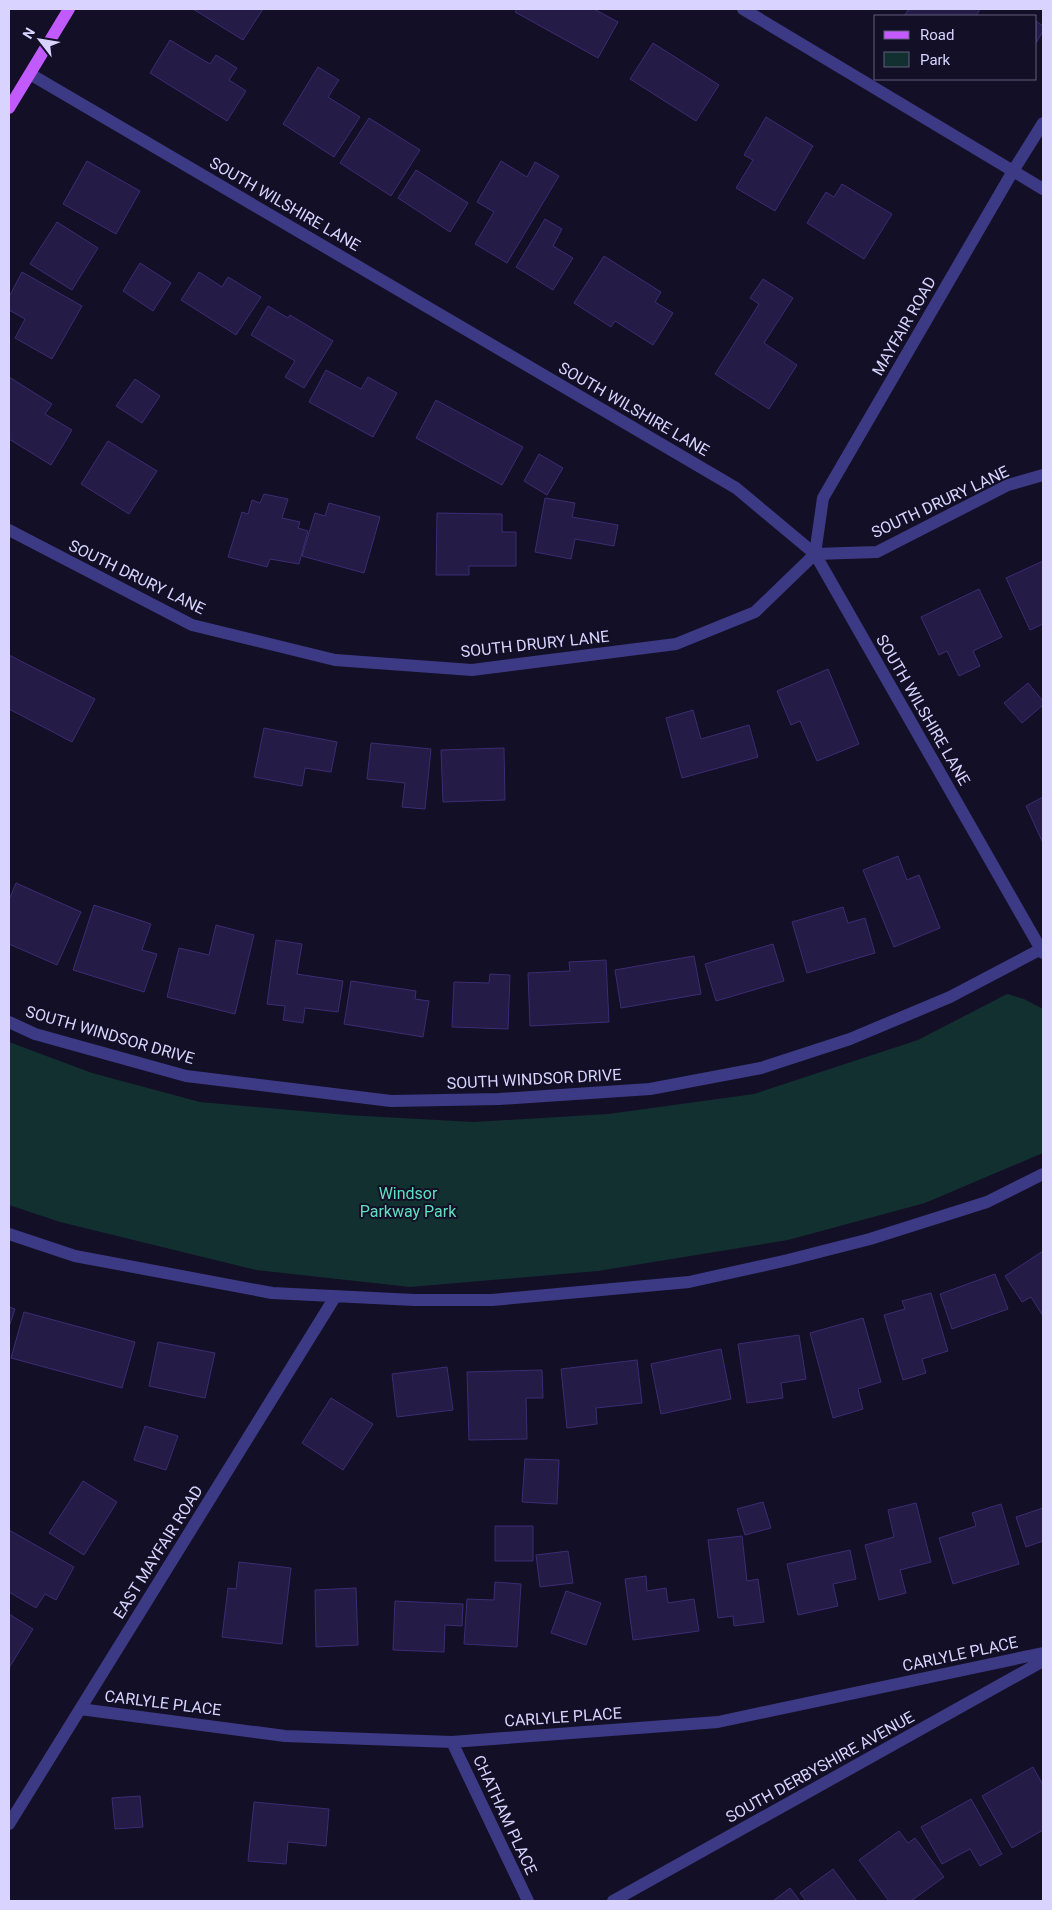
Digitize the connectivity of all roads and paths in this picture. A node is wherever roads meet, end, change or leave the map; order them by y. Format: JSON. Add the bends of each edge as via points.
{"nodes":[{"id":1,"x":69,"y":9,"type":"edge"},
{"id":2,"x":743,"y":9,"type":"edge"},
{"id":3,"x":30,"y":74,"type":"junction"},
{"id":4,"x":9,"y":108,"type":"edge"},
{"id":5,"x":1043,"y":123,"type":"edge"},
{"id":6,"x":1013,"y":171,"type":"junction"},
{"id":7,"x":1043,"y":189,"type":"edge"},
{"id":8,"x":1043,"y":475,"type":"edge"},
{"id":9,"x":9,"y":530,"type":"edge"},
{"id":10,"x":815,"y":554,"type":"junction"},
{"id":11,"x":1042,"y":950,"type":"edge"},
{"id":12,"x":9,"y":1022,"type":"edge"},
{"id":13,"x":1043,"y":1174,"type":"edge"},
{"id":14,"x":9,"y":1234,"type":"edge"},
{"id":15,"x":335,"y":1297,"type":"junction"},
{"id":16,"x":1043,"y":1653,"type":"edge"},
{"id":17,"x":1043,"y":1661,"type":"edge"},
{"id":18,"x":80,"y":1709,"type":"junction"},
{"id":19,"x":452,"y":1742,"type":"junction"},
{"id":20,"x":9,"y":1824,"type":"edge"},
{"id":21,"x":528,"y":1901,"type":"edge"},
{"id":22,"x":613,"y":1901,"type":"edge"}],
"edges":[{"from":1,"to":3,"type":"main road"},
{"from":2,"to":6,"type":"street"},
{"from":3,"to":4,"type":"main road"},
{"from":3,"to":10,"type":"street","name":"SOUTH WILSHIRE LANE","via":[[736,488]]},
{"from":5,"to":6,"type":"street","name":"MAYFAIR ROAD"},
{"from":6,"to":7,"type":"street"},
{"from":6,"to":10,"type":"street","name":"MAYFAIR ROAD","via":[[823,498]]},
{"from":8,"to":10,"type":"street","name":"SOUTH DRURY LANE","via":[[1008,485],[877,552]]},
{"from":9,"to":10,"type":"street","name":"SOUTH DRURY LANE","via":[[192,625],[335,660],[472,670],[676,644],[756,612]]},
{"from":10,"to":11,"type":"street","name":"SOUTH WILSHIRE LANE"},
{"from":11,"to":12,"type":"street","name":"SOUTH WINDSOR DRIVE","via":[[950,997],[850,1038],[761,1068],[650,1089],[499,1099],[391,1100],[186,1076],[35,1034]]},
{"from":13,"to":15,"type":"street","via":[[987,1202],[870,1239],[688,1282],[492,1300]]},
{"from":14,"to":15,"type":"street","via":[[75,1256],[166,1274],[272,1293]]},
{"from":15,"to":18,"type":"street","name":"EAST MAYFAIR ROAD"},
{"from":16,"to":19,"type":"street","name":"CARLYLE PLACE","via":[[718,1722]]},
{"from":17,"to":22,"type":"street","name":"SOUTH DERBYSHIRE AVENUE"},
{"from":18,"to":19,"type":"street","name":"CARLYLE PLACE","via":[[285,1736]]},
{"from":18,"to":20,"type":"street","name":"EAST MAYFAIR ROAD"},
{"from":19,"to":21,"type":"street","name":"CHATHAM PLACE"}]}
